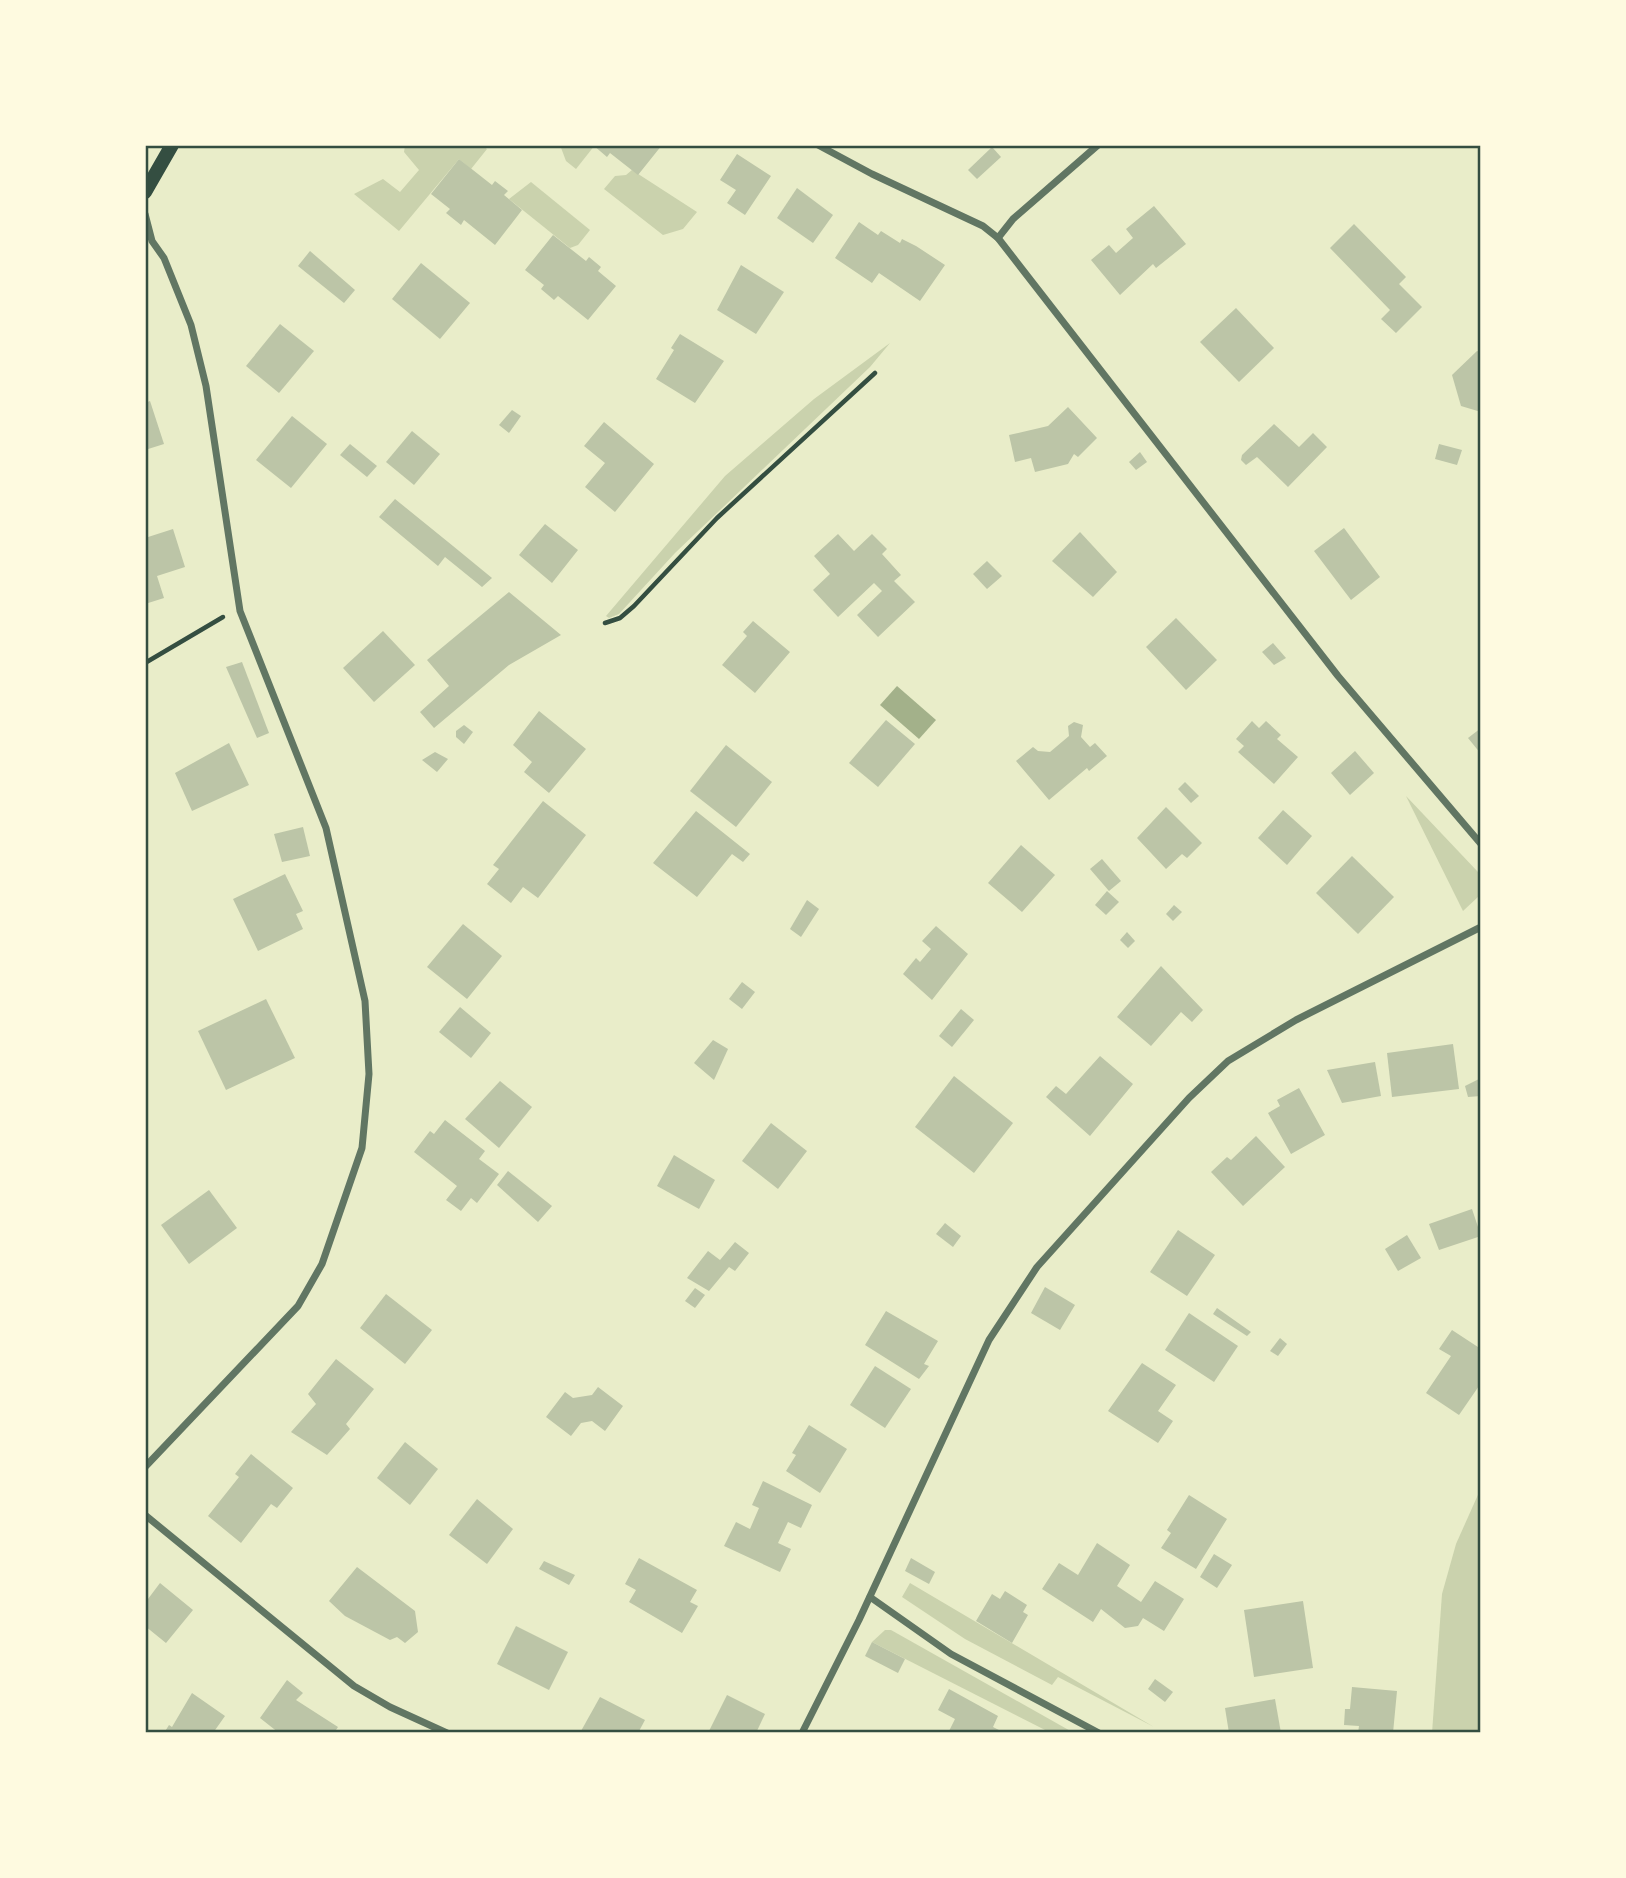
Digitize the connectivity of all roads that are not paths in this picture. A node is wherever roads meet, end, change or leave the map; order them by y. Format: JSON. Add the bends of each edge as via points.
{"nodes":[{"id":1,"x":172,"y":145,"type":"edge"},
{"id":2,"x":818,"y":145,"type":"edge"},
{"id":3,"x":1098,"y":145,"type":"edge"},
{"id":4,"x":145,"y":192,"type":"edge"},
{"id":5,"x":145,"y":214,"type":"edge"},
{"id":6,"x":998,"y":238,"type":"junction"},
{"id":7,"x":1481,"y":844,"type":"edge"},
{"id":8,"x":1481,"y":927,"type":"edge"},
{"id":9,"x":145,"y":1467,"type":"edge"},
{"id":10,"x":145,"y":1515,"type":"edge"},
{"id":11,"x":870,"y":1597,"type":"junction"},
{"id":12,"x":447,"y":1733,"type":"edge"},
{"id":13,"x":802,"y":1733,"type":"edge"},
{"id":14,"x":1099,"y":1733,"type":"edge"}],
"edges":[{"from":1,"to":4,"type":"main road"},
{"from":2,"to":6,"type":"street","via":[[983,226]]},
{"from":3,"to":6,"type":"street","via":[[1013,219]]},
{"from":5,"to":9,"type":"street","via":[[152,241],[164,258],[191,325],[206,386],[240,611],[326,828],[365,1001],[369,1074],[362,1148],[322,1264],[298,1306]]},
{"from":6,"to":7,"type":"street","via":[[1338,676]]},
{"from":8,"to":11,"type":"street","via":[[1261,1040],[1228,1061],[1189,1098],[1037,1267],[1012,1301],[989,1340]]},
{"from":10,"to":12,"type":"street","via":[[354,1686]]},
{"from":11,"to":13,"type":"street"},
{"from":11,"to":14,"type":"street","via":[[951,1654]]}]}
